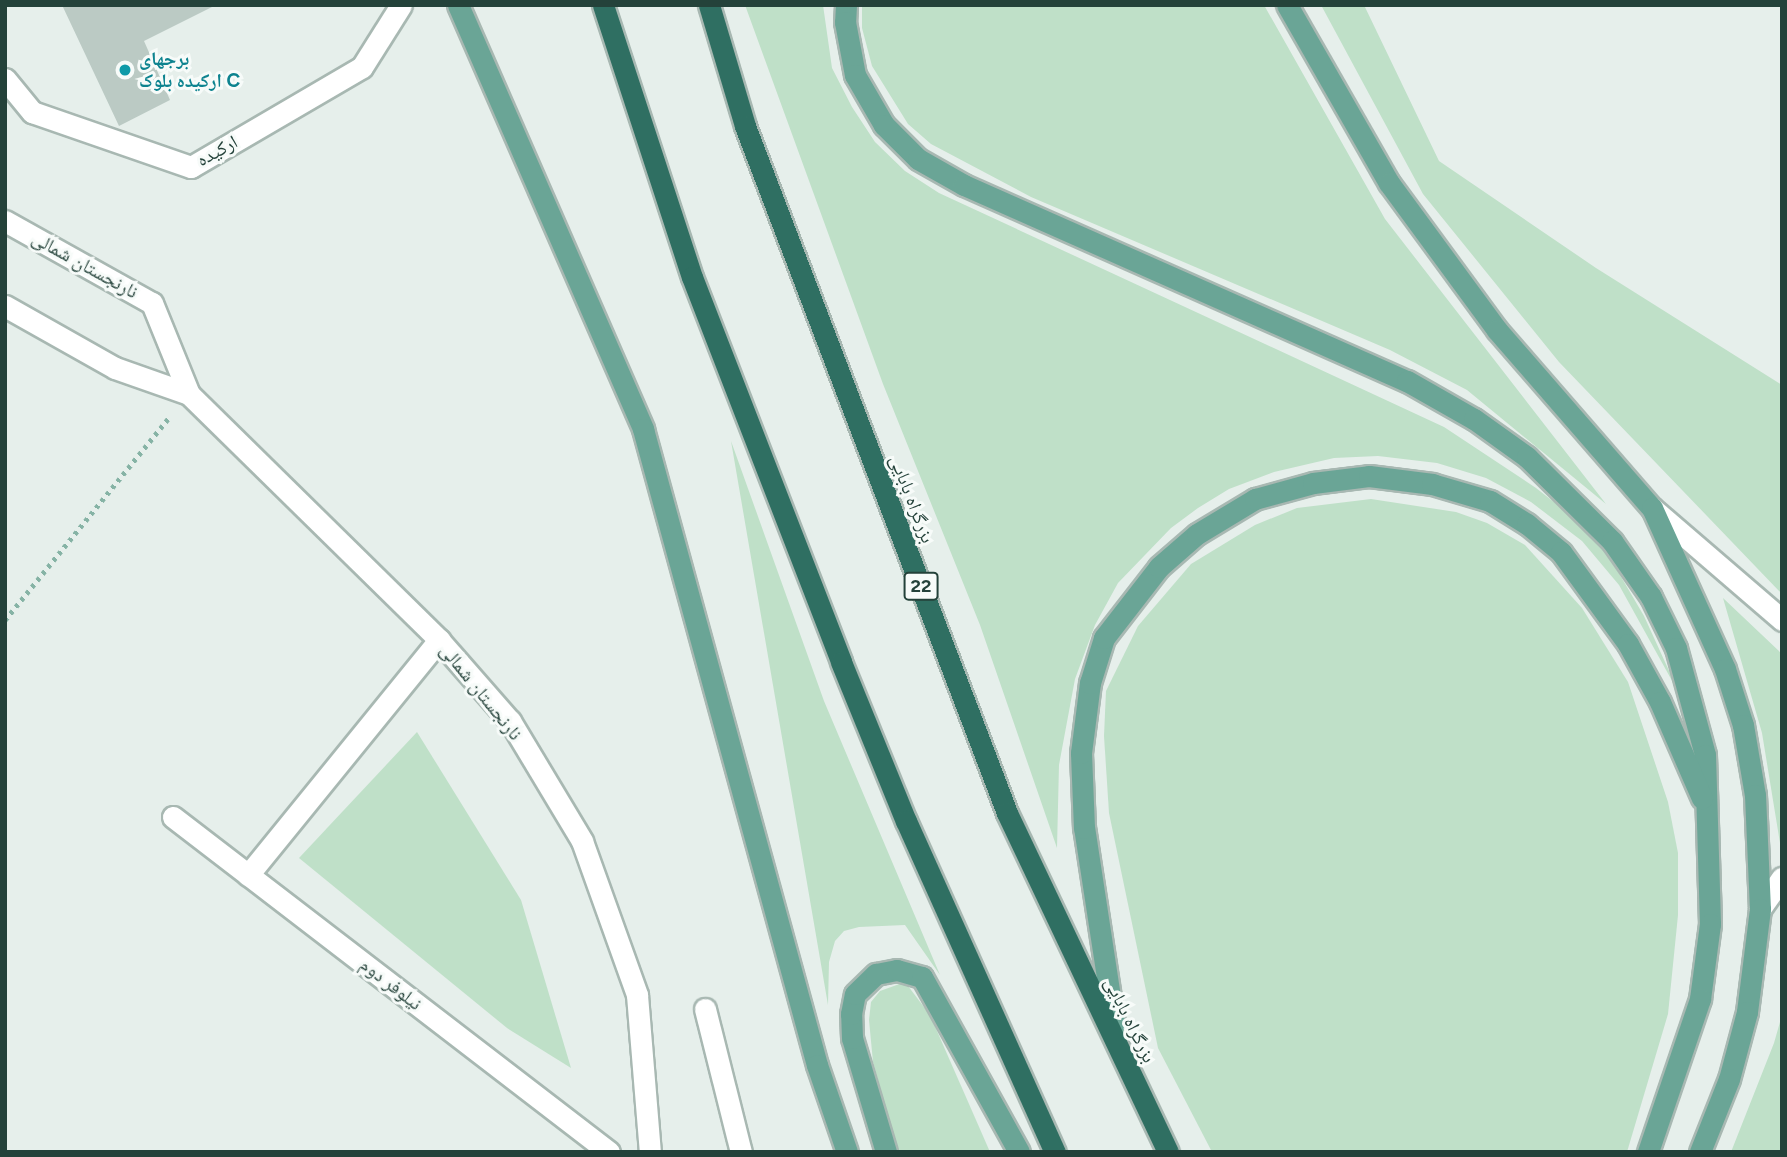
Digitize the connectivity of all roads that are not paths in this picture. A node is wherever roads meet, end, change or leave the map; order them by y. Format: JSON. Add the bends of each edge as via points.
{"nodes":[{"id":1,"x":401,"y":5,"type":"edge"},
{"id":2,"x":458,"y":5,"type":"edge"},
{"id":3,"x":603,"y":5,"type":"edge"},
{"id":4,"x":709,"y":5,"type":"edge"},
{"id":5,"x":846,"y":5,"type":"edge"},
{"id":6,"x":1287,"y":5,"type":"edge"},
{"id":7,"x":5,"y":79,"type":"edge"},
{"id":8,"x":5,"y":221,"type":"edge"},
{"id":9,"x":5,"y":306,"type":"edge"},
{"id":10,"x":188,"y":394,"type":"junction"},
{"id":11,"x":1652,"y":508,"type":"junction"},
{"id":12,"x":1782,"y":620,"type":"edge"},
{"id":13,"x":439,"y":640,"type":"junction"},
{"id":14,"x":1707,"y":810,"type":"junction"},
{"id":15,"x":173,"y":817,"type":"dead end"},
{"id":16,"x":248,"y":875,"type":"junction"},
{"id":17,"x":1782,"y":878,"type":"edge"},
{"id":18,"x":1760,"y":909,"type":"junction"},
{"id":19,"x":705,"y":1009,"type":"dead end"},
{"id":20,"x":1118,"y":1048,"type":"junction"},
{"id":21,"x":609,"y":1152,"type":"edge"},
{"id":22,"x":650,"y":1152,"type":"edge"},
{"id":23,"x":741,"y":1152,"type":"edge"},
{"id":24,"x":847,"y":1152,"type":"edge"},
{"id":25,"x":886,"y":1152,"type":"edge"},
{"id":26,"x":1019,"y":1152,"type":"edge"},
{"id":27,"x":1055,"y":1152,"type":"edge"},
{"id":28,"x":1168,"y":1152,"type":"edge"},
{"id":29,"x":1648,"y":1152,"type":"edge"},
{"id":30,"x":1700,"y":1152,"type":"edge"}],
"edges":[{"from":1,"to":7,"type":"street","name":"ارکیده","via":[[362,67],[191,167],[32,112]]},
{"from":2,"to":24,"type":"main road","via":[[643,429],[817,1065]]},
{"from":3,"to":27,"type":"highway","via":[[692,277],[841,662],[906,821]]},
{"from":4,"to":20,"type":"highway","name":"بزرگراه بابایی","number":"22","via":[[745,126],[1007,813]]},
{"from":5,"to":14,"type":"main road","via":[[855,75],[884,125],[918,159],[964,185],[1407,381],[1474,419],[1569,495],[1620,552],[1651,597],[1676,648],[1697,713]]},
{"from":6,"to":11,"type":"main road","via":[[1397,194],[1497,330]]},
{"from":8,"to":10,"type":"street","name":"نارنجستان شمالی","via":[[152,303]]},
{"from":9,"to":10,"type":"street","name":"نارنجستان شمالی","via":[[115,368]]},
{"from":10,"to":13,"type":"street","name":"نارنجستان شمالی"},
{"from":11,"to":12,"type":"street"},
{"from":11,"to":18,"type":"main road","via":[[1725,669],[1743,725],[1755,795]]},
{"from":13,"to":16,"type":"street"},
{"from":13,"to":22,"type":"street","name":"نارنجستان شمالی","via":[[510,721],[582,841],[637,995]]},
{"from":14,"to":20,"type":"main road","via":[[1660,702],[1628,644],[1561,552],[1527,524],[1479,498],[1432,484],[1369,476],[1313,483],[1255,499],[1198,534],[1159,567],[1104,638],[1090,683],[1081,753],[1084,828]]},
{"from":14,"to":29,"type":"main road","via":[[1710,924],[1700,999]]},
{"from":15,"to":16,"type":"street","name":"نیلوفر دوم"},
{"from":16,"to":21,"type":"street","name":"نیلوفر دوم"},
{"from":17,"to":18,"type":"street"},
{"from":18,"to":30,"type":"main road","via":[[1747,1012],[1729,1079]]},
{"from":19,"to":23,"type":"street"},
{"from":20,"to":28,"type":"highway","name":"بزرگراه بابایی","number":"22"},
{"from":25,"to":26,"type":"main road","via":[[852,1038],[851,1014],[855,994],[876,974],[897,970],[922,977]]}]}
